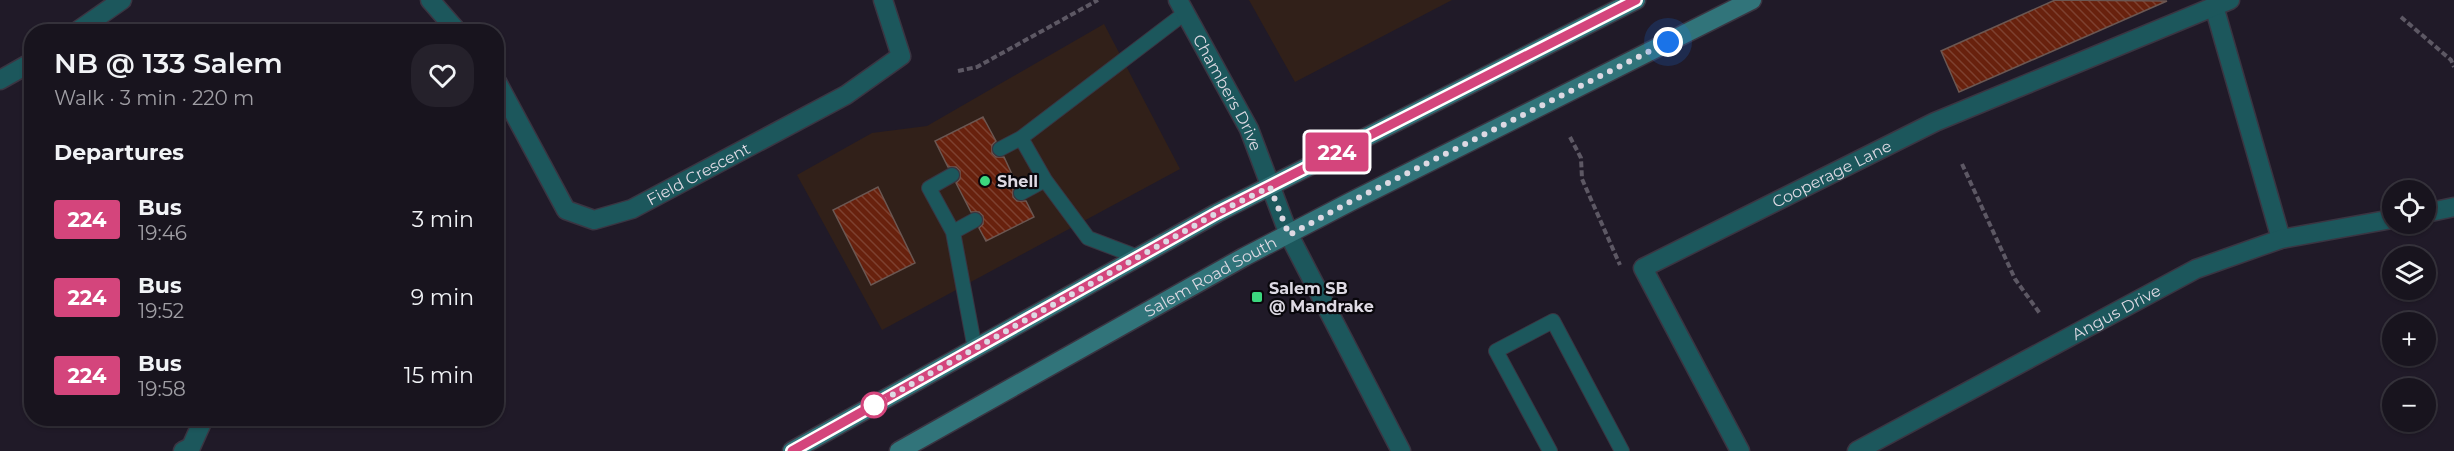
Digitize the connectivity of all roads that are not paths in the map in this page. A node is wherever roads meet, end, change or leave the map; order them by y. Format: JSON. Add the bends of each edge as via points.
{"nodes":[{"id":1,"x":122,"y":0,"type":"edge"},
{"id":2,"x":430,"y":0,"type":"edge"},
{"id":3,"x":883,"y":0,"type":"edge"},
{"id":4,"x":1636,"y":0,"type":"edge"},
{"id":5,"x":1752,"y":0,"type":"edge"},
{"id":6,"x":2222,"y":3,"type":"edge"},
{"id":7,"x":1182,"y":6,"type":"edge"},
{"id":8,"x":88,"y":24,"type":"edge"},
{"id":9,"x":451,"y":24,"type":"edge"},
{"id":10,"x":24,"y":68,"type":"edge"},
{"id":11,"x":0,"y":80,"type":"edge"},
{"id":12,"x":504,"y":95,"type":"edge"},
{"id":13,"x":1021,"y":138,"type":"junction"},
{"id":14,"x":1000,"y":149,"type":"dead end"},
{"id":15,"x":952,"y":175,"type":"dead end"},
{"id":16,"x":1045,"y":180,"type":"junction"},
{"id":17,"x":1270,"y":187,"type":"junction"},
{"id":18,"x":1022,"y":193,"type":"dead end"},
{"id":19,"x":2454,"y":207,"type":"edge"},
{"id":20,"x":2436,"y":211,"type":"edge"},
{"id":21,"x":975,"y":220,"type":"dead end"},
{"id":22,"x":2382,"y":221,"type":"edge"},
{"id":23,"x":953,"y":232,"type":"junction"},
{"id":24,"x":1289,"y":235,"type":"junction"},
{"id":25,"x":2281,"y":239,"type":"junction"},
{"id":26,"x":1138,"y":257,"type":"junction"},
{"id":27,"x":975,"y":348,"type":"junction"},
{"id":28,"x":200,"y":426,"type":"edge"},
{"id":29,"x":1616,"y":449,"type":"edge"},
{"id":30,"x":183,"y":451,"type":"edge"},
{"id":31,"x":792,"y":451,"type":"edge"},
{"id":32,"x":899,"y":451,"type":"edge"},
{"id":33,"x":1401,"y":451,"type":"edge"},
{"id":34,"x":1550,"y":451,"type":"edge"},
{"id":35,"x":1740,"y":451,"type":"edge"},
{"id":36,"x":1857,"y":451,"type":"edge"}],
"edges":[{"from":1,"to":8,"type":"street"},
{"from":2,"to":9,"type":"street"},
{"from":3,"to":12,"type":"street","name":"Field Crescent","via":[[901,56],[846,95],[632,209],[594,220],[566,210]]},
{"from":4,"to":17,"type":"main road"},
{"from":5,"to":24,"type":"main road","name":"Salem Road South"},
{"from":6,"to":25,"type":"street","name":"Cooperage Lane"},
{"from":6,"to":35,"type":"street","name":"Cooperage Lane","via":[[1935,122],[1643,268]]},
{"from":7,"to":13,"type":"lane"},
{"from":7,"to":17,"type":"street","name":"Chambers Drive","via":[[1249,129]]},
{"from":10,"to":11,"type":"street"},
{"from":13,"to":14,"type":"lane"},
{"from":13,"to":16,"type":"lane"},
{"from":15,"to":23,"type":"lane","via":[[929,188]]},
{"from":16,"to":18,"type":"lane"},
{"from":16,"to":26,"type":"lane","via":[[1088,237]]},
{"from":17,"to":24,"type":"street","name":"Chambers Drive"},
{"from":17,"to":26,"type":"main road"},
{"from":19,"to":20,"type":"street"},
{"from":21,"to":23,"type":"lane"},
{"from":22,"to":25,"type":"street","name":"Angus Drive"},
{"from":23,"to":27,"type":"lane"},
{"from":24,"to":32,"type":"main road","name":"Salem Road South"},
{"from":24,"to":33,"type":"street","name":"Chambers Drive"},
{"from":25,"to":36,"type":"street","name":"Angus Drive","via":[[2196,269]]},
{"from":26,"to":27,"type":"main road"},
{"from":27,"to":31,"type":"main road"},
{"from":28,"to":30,"type":"street","via":[[191,447]]},
{"from":29,"to":34,"type":"lane","via":[[1553,321],[1496,351]]}]}
